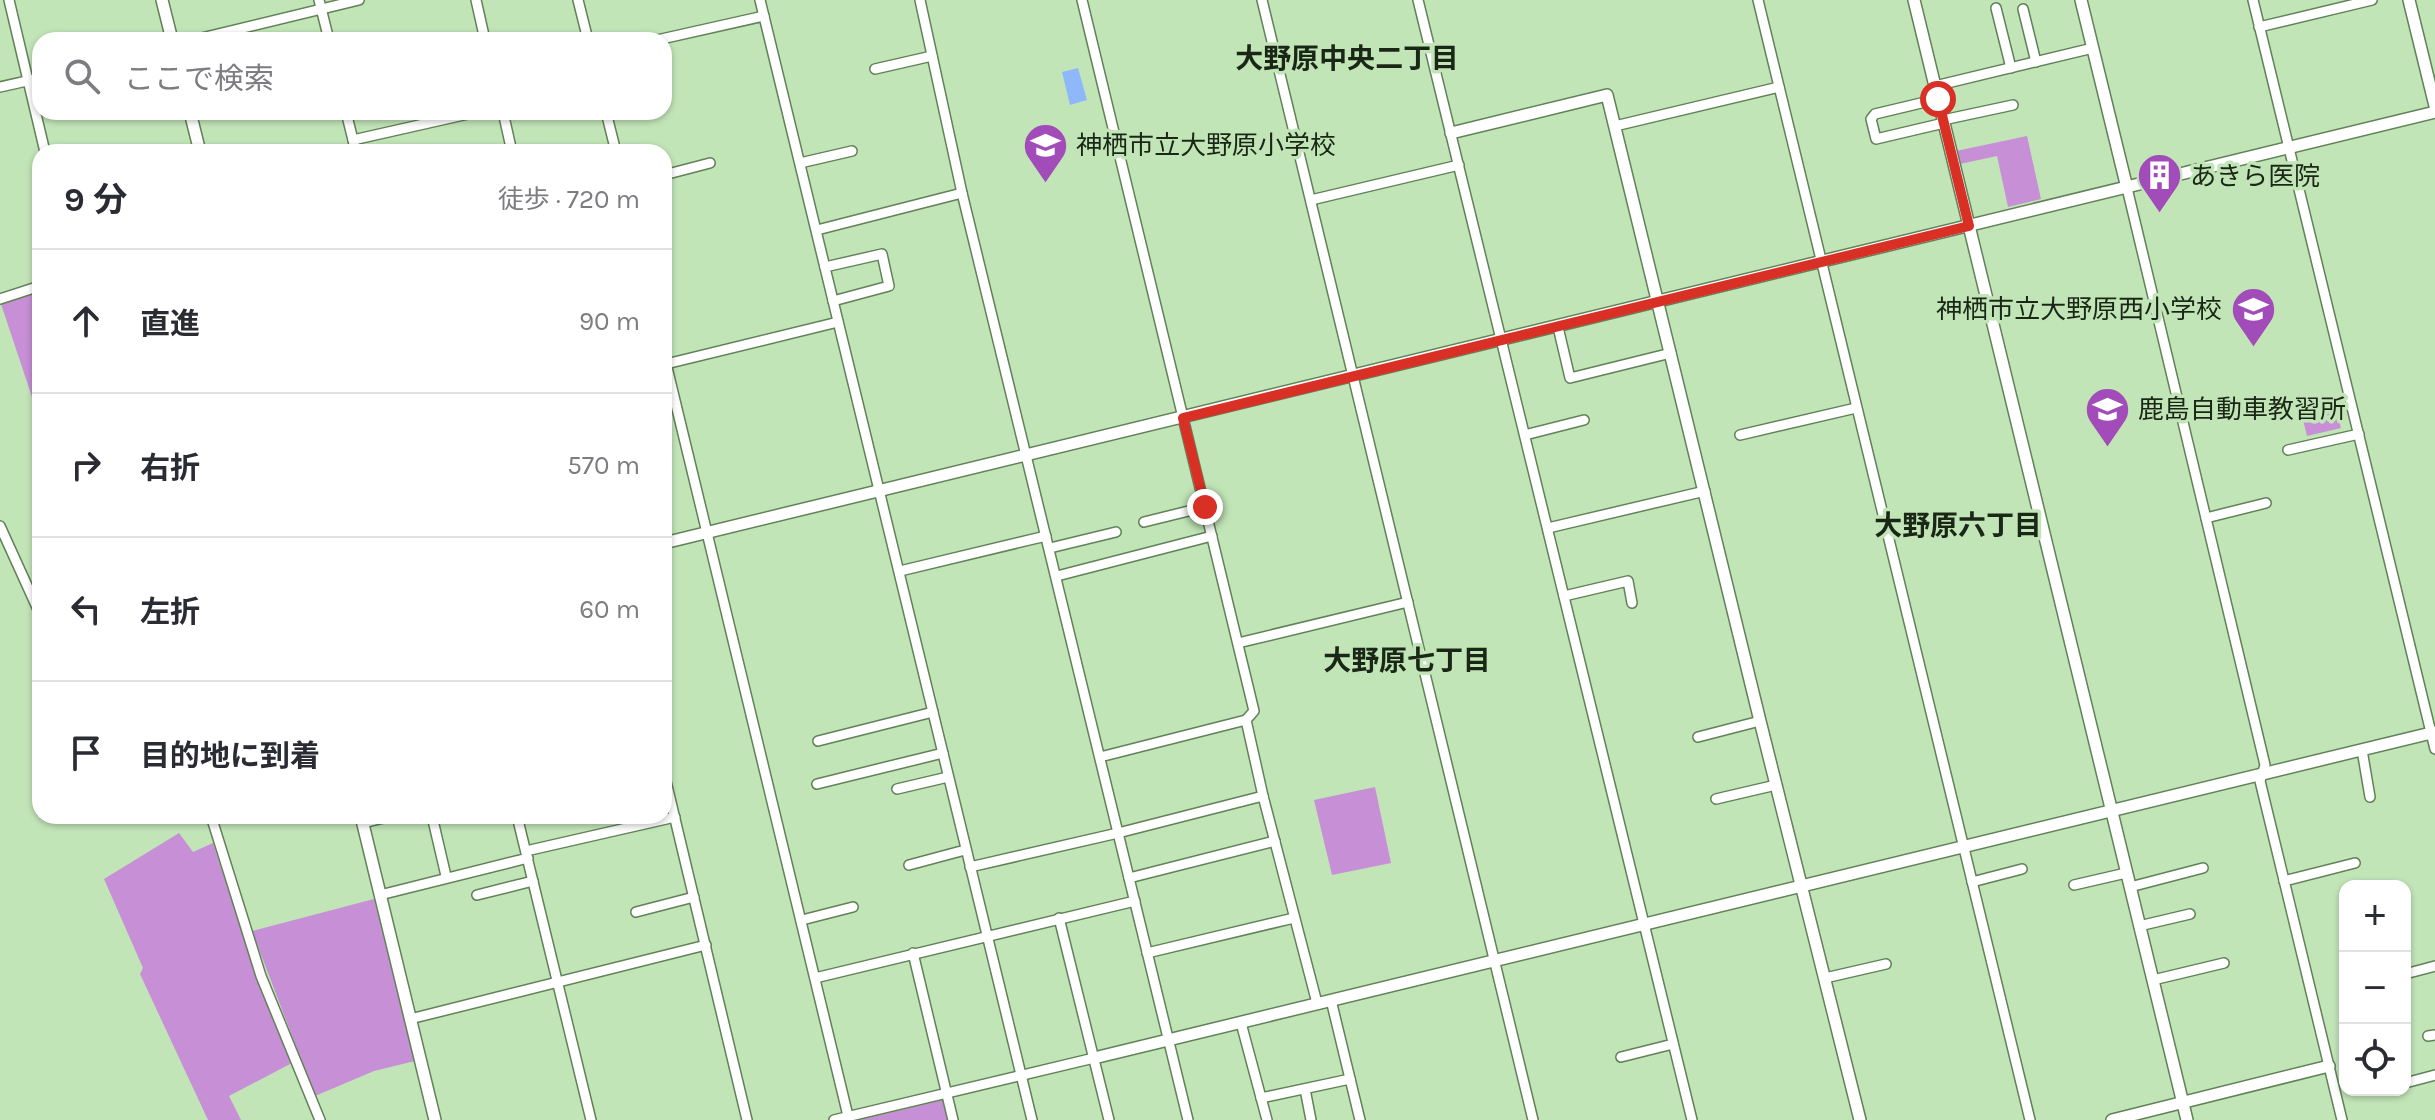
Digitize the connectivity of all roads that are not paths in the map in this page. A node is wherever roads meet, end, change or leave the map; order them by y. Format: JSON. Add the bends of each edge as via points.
{"nodes":[{"id":1,"x":9,"y":0,"type":"edge"},
{"id":2,"x":162,"y":0,"type":"edge"},
{"id":3,"x":359,"y":0,"type":"edge"},
{"id":4,"x":476,"y":0,"type":"edge"},
{"id":5,"x":578,"y":0,"type":"edge"},
{"id":6,"x":760,"y":0,"type":"edge"},
{"id":7,"x":920,"y":0,"type":"edge"},
{"id":8,"x":1082,"y":0,"type":"edge"},
{"id":9,"x":1262,"y":0,"type":"edge"},
{"id":10,"x":1418,"y":0,"type":"edge"},
{"id":11,"x":1758,"y":0,"type":"edge"},
{"id":12,"x":1914,"y":0,"type":"edge"},
{"id":13,"x":2081,"y":0,"type":"edge"},
{"id":14,"x":2253,"y":0,"type":"edge"},
{"id":15,"x":2372,"y":0,"type":"edge"},
{"id":16,"x":2409,"y":0,"type":"edge"},
{"id":17,"x":320,"y":5,"type":"edge"},
{"id":18,"x":1996,"y":8,"type":"dead end"},
{"id":19,"x":2023,"y":9,"type":"dead end"},
{"id":20,"x":764,"y":16,"type":"junction"},
{"id":21,"x":2259,"y":27,"type":"junction"},
{"id":22,"x":170,"y":32,"type":"edge"},
{"id":23,"x":222,"y":32,"type":"edge"},
{"id":24,"x":327,"y":32,"type":"edge"},
{"id":25,"x":483,"y":32,"type":"edge"},
{"id":26,"x":586,"y":32,"type":"edge"},
{"id":27,"x":672,"y":37,"type":"edge"},
{"id":28,"x":2093,"y":48,"type":"junction"},
{"id":29,"x":932,"y":56,"type":"junction"},
{"id":30,"x":2036,"y":62,"type":"junction"},
{"id":31,"x":2011,"y":68,"type":"junction"},
{"id":32,"x":875,"y":69,"type":"dead end"},
{"id":33,"x":32,"y":80,"type":"edge"},
{"id":34,"x":29,"y":81,"type":"junction"},
{"id":35,"x":0,"y":87,"type":"edge"},
{"id":36,"x":1779,"y":87,"type":"junction"},
{"id":37,"x":1937,"y":92,"type":"junction"},
{"id":38,"x":32,"y":94,"type":"edge"},
{"id":39,"x":2013,"y":105,"type":"dead end"},
{"id":40,"x":2435,"y":106,"type":"edge"},
{"id":41,"x":2435,"y":112,"type":"edge"},
{"id":42,"x":38,"y":120,"type":"edge"},
{"id":43,"x":192,"y":120,"type":"edge"},
{"id":44,"x":348,"y":120,"type":"edge"},
{"id":45,"x":442,"y":120,"type":"edge"},
{"id":46,"x":505,"y":120,"type":"edge"},
{"id":47,"x":608,"y":120,"type":"edge"},
{"id":48,"x":1944,"y":122,"type":"junction"},
{"id":49,"x":1615,"y":126,"type":"junction"},
{"id":50,"x":1451,"y":133,"type":"junction"},
{"id":51,"x":353,"y":140,"type":"junction"},
{"id":52,"x":43,"y":144,"type":"edge"},
{"id":53,"x":198,"y":144,"type":"edge"},
{"id":54,"x":354,"y":144,"type":"edge"},
{"id":55,"x":510,"y":144,"type":"edge"},
{"id":56,"x":614,"y":144,"type":"edge"},
{"id":57,"x":2289,"y":149,"type":"junction"},
{"id":58,"x":852,"y":151,"type":"dead end"},
{"id":59,"x":710,"y":163,"type":"dead end"},
{"id":60,"x":800,"y":163,"type":"junction"},
{"id":61,"x":1459,"y":165,"type":"junction"},
{"id":62,"x":672,"y":173,"type":"edge"},
{"id":63,"x":2127,"y":188,"type":"junction"},
{"id":64,"x":962,"y":193,"type":"junction"},
{"id":65,"x":1311,"y":200,"type":"junction"},
{"id":66,"x":1969,"y":226,"type":"junction"},
{"id":67,"x":817,"y":230,"type":"junction"},
{"id":68,"x":1821,"y":262,"type":"junction"},
{"id":69,"x":825,"y":267,"type":"junction"},
{"id":70,"x":32,"y":289,"type":"edge"},
{"id":71,"x":0,"y":299,"type":"edge"},
{"id":72,"x":833,"y":301,"type":"junction"},
{"id":73,"x":1658,"y":303,"type":"junction"},
{"id":74,"x":838,"y":322,"type":"junction"},
{"id":75,"x":1558,"y":327,"type":"junction"},
{"id":76,"x":1501,"y":339,"type":"junction"},
{"id":77,"x":1671,"y":353,"type":"junction"},
{"id":78,"x":672,"y":358,"type":"edge"},
{"id":79,"x":1354,"y":376,"type":"junction"},
{"id":80,"x":672,"y":389,"type":"edge"},
{"id":81,"x":1856,"y":408,"type":"junction"},
{"id":82,"x":1183,"y":418,"type":"junction"},
{"id":83,"x":1584,"y":420,"type":"dead end"},
{"id":84,"x":2359,"y":434,"type":"junction"},
{"id":85,"x":1525,"y":435,"type":"junction"},
{"id":86,"x":1740,"y":435,"type":"dead end"},
{"id":87,"x":2288,"y":450,"type":"dead end"},
{"id":88,"x":1026,"y":455,"type":"junction"},
{"id":89,"x":879,"y":491,"type":"junction"},
{"id":90,"x":1705,"y":491,"type":"junction"},
{"id":91,"x":2266,"y":503,"type":"dead end"},
{"id":92,"x":1205,"y":507,"type":"junction"},
{"id":93,"x":2206,"y":518,"type":"junction"},
{"id":94,"x":1144,"y":522,"type":"dead end"},
{"id":95,"x":0,"y":526,"type":"edge"},
{"id":96,"x":1548,"y":528,"type":"junction"},
{"id":97,"x":1116,"y":532,"type":"dead end"},
{"id":98,"x":707,"y":533,"type":"junction"},
{"id":99,"x":1046,"y":536,"type":"junction"},
{"id":100,"x":1212,"y":536,"type":"junction"},
{"id":101,"x":672,"y":541,"type":"edge"},
{"id":102,"x":1050,"y":548,"type":"junction"},
{"id":103,"x":900,"y":571,"type":"junction"},
{"id":104,"x":1057,"y":576,"type":"junction"},
{"id":105,"x":32,"y":596,"type":"edge"},
{"id":106,"x":1564,"y":596,"type":"junction"},
{"id":107,"x":1408,"y":602,"type":"junction"},
{"id":108,"x":1632,"y":603,"type":"dead end"},
{"id":109,"x":1238,"y":643,"type":"junction"},
{"id":110,"x":933,"y":712,"type":"junction"},
{"id":111,"x":1246,"y":720,"type":"junction"},
{"id":112,"x":1760,"y":721,"type":"junction"},
{"id":113,"x":2433,"y":732,"type":"edge"},
{"id":114,"x":1698,"y":737,"type":"dead end"},
{"id":115,"x":818,"y":741,"type":"dead end"},
{"id":116,"x":2435,"y":749,"type":"edge"},
{"id":117,"x":2362,"y":750,"type":"junction"},
{"id":118,"x":943,"y":753,"type":"junction"},
{"id":119,"x":1100,"y":757,"type":"junction"},
{"id":120,"x":2262,"y":774,"type":"junction"},
{"id":121,"x":948,"y":777,"type":"junction"},
{"id":122,"x":817,"y":784,"type":"dead end"},
{"id":123,"x":1776,"y":785,"type":"junction"},
{"id":124,"x":897,"y":789,"type":"dead end"},
{"id":125,"x":1263,"y":796,"type":"junction"},
{"id":126,"x":2370,"y":797,"type":"dead end"},
{"id":127,"x":1716,"y":799,"type":"dead end"},
{"id":128,"x":672,"y":805,"type":"edge"},
{"id":129,"x":2111,"y":810,"type":"junction"},
{"id":130,"x":675,"y":817,"type":"junction"},
{"id":131,"x":672,"y":818,"type":"edge"},
{"id":132,"x":214,"y":824,"type":"edge"},
{"id":133,"x":363,"y":824,"type":"edge"},
{"id":134,"x":434,"y":824,"type":"edge"},
{"id":135,"x":519,"y":824,"type":"edge"},
{"id":136,"x":647,"y":824,"type":"edge"},
{"id":137,"x":1118,"y":833,"type":"junction"},
{"id":138,"x":1275,"y":841,"type":"junction"},
{"id":139,"x":1963,"y":847,"type":"junction"},
{"id":140,"x":965,"y":850,"type":"junction"},
{"id":141,"x":527,"y":854,"type":"junction"},
{"id":142,"x":2355,"y":863,"type":"dead end"},
{"id":143,"x":909,"y":865,"type":"dead end"},
{"id":144,"x":970,"y":867,"type":"junction"},
{"id":145,"x":2203,"y":868,"type":"dead end"},
{"id":146,"x":2022,"y":869,"type":"dead end"},
{"id":147,"x":2126,"y":873,"type":"junction"},
{"id":148,"x":446,"y":876,"type":"junction"},
{"id":149,"x":1129,"y":878,"type":"junction"},
{"id":150,"x":533,"y":881,"type":"junction"},
{"id":151,"x":2284,"y":881,"type":"junction"},
{"id":152,"x":1972,"y":882,"type":"junction"},
{"id":153,"x":1803,"y":885,"type":"junction"},
{"id":154,"x":2074,"y":885,"type":"dead end"},
{"id":155,"x":2130,"y":887,"type":"junction"},
{"id":156,"x":380,"y":895,"type":"junction"},
{"id":157,"x":477,"y":895,"type":"dead end"},
{"id":158,"x":694,"y":897,"type":"junction"},
{"id":159,"x":1135,"y":901,"type":"junction"},
{"id":160,"x":853,"y":907,"type":"dead end"},
{"id":161,"x":636,"y":912,"type":"dead end"},
{"id":162,"x":2190,"y":914,"type":"dead end"},
{"id":163,"x":1059,"y":918,"type":"junction"},
{"id":164,"x":1294,"y":918,"type":"junction"},
{"id":165,"x":802,"y":920,"type":"junction"},
{"id":166,"x":1642,"y":924,"type":"junction"},
{"id":167,"x":2139,"y":926,"type":"junction"},
{"id":168,"x":987,"y":937,"type":"junction"},
{"id":169,"x":706,"y":945,"type":"junction"},
{"id":170,"x":913,"y":953,"type":"junction"},
{"id":171,"x":1147,"y":953,"type":"junction"},
{"id":172,"x":1495,"y":959,"type":"junction"},
{"id":173,"x":2224,"y":963,"type":"dead end"},
{"id":174,"x":1886,"y":964,"type":"dead end"},
{"id":175,"x":2435,"y":966,"type":"edge"},
{"id":176,"x":2411,"y":972,"type":"edge"},
{"id":177,"x":815,"y":978,"type":"junction"},
{"id":178,"x":1825,"y":978,"type":"junction"},
{"id":179,"x":2153,"y":980,"type":"junction"},
{"id":180,"x":557,"y":983,"type":"junction"},
{"id":181,"x":1331,"y":1000,"type":"junction"},
{"id":182,"x":1317,"y":1003,"type":"junction"},
{"id":183,"x":410,"y":1019,"type":"junction"},
{"id":184,"x":1241,"y":1023,"type":"junction"},
{"id":185,"x":1168,"y":1040,"type":"junction"},
{"id":186,"x":1673,"y":1044,"type":"junction"},
{"id":187,"x":1621,"y":1057,"type":"dead end"},
{"id":188,"x":1094,"y":1058,"type":"junction"},
{"id":189,"x":2329,"y":1066,"type":"junction"},
{"id":190,"x":2435,"y":1075,"type":"edge"},
{"id":191,"x":1021,"y":1076,"type":"junction"},
{"id":192,"x":1350,"y":1079,"type":"junction"},
{"id":193,"x":2411,"y":1081,"type":"edge"},
{"id":194,"x":1305,"y":1089,"type":"junction"},
{"id":195,"x":946,"y":1093,"type":"junction"},
{"id":196,"x":1261,"y":1098,"type":"junction"},
{"id":197,"x":2183,"y":1103,"type":"junction"},
{"id":198,"x":848,"y":1118,"type":"edge"},
{"id":199,"x":320,"y":1120,"type":"edge"},
{"id":200,"x":435,"y":1120,"type":"edge"},
{"id":201,"x":591,"y":1120,"type":"edge"},
{"id":202,"x":747,"y":1120,"type":"edge"},
{"id":203,"x":834,"y":1120,"type":"edge"},
{"id":204,"x":953,"y":1120,"type":"edge"},
{"id":205,"x":1032,"y":1120,"type":"edge"},
{"id":206,"x":1109,"y":1120,"type":"edge"},
{"id":207,"x":1188,"y":1120,"type":"edge"},
{"id":208,"x":1267,"y":1120,"type":"edge"},
{"id":209,"x":1311,"y":1120,"type":"edge"},
{"id":210,"x":1360,"y":1120,"type":"edge"},
{"id":211,"x":1533,"y":1120,"type":"edge"},
{"id":212,"x":1692,"y":1120,"type":"edge"},
{"id":213,"x":1860,"y":1120,"type":"edge"},
{"id":214,"x":2030,"y":1120,"type":"edge"},
{"id":215,"x":2112,"y":1120,"type":"edge"},
{"id":216,"x":2187,"y":1120,"type":"edge"},
{"id":217,"x":2342,"y":1120,"type":"edge"}],
"edges":[{"from":1,"to":34,"type":"street"},
{"from":2,"to":22,"type":"street"},
{"from":3,"to":17,"type":"street"},
{"from":4,"to":25,"type":"street"},
{"from":5,"to":26,"type":"street"},
{"from":6,"to":20,"type":"street"},
{"from":7,"to":29,"type":"street"},
{"from":8,"to":82,"type":"street"},
{"from":9,"to":65,"type":"street"},
{"from":10,"to":50,"type":"street"},
{"from":11,"to":36,"type":"street"},
{"from":12,"to":37,"type":"street"},
{"from":13,"to":28,"type":"street"},
{"from":14,"to":21,"type":"street"},
{"from":15,"to":21,"type":"street"},
{"from":16,"to":40,"type":"street"},
{"from":17,"to":23,"type":"street"},
{"from":17,"to":24,"type":"street"},
{"from":18,"to":31,"type":"street"},
{"from":19,"to":30,"type":"street"},
{"from":20,"to":27,"type":"street"},
{"from":20,"to":60,"type":"street"},
{"from":21,"to":57,"type":"street"},
{"from":28,"to":30,"type":"street"},
{"from":28,"to":63,"type":"street"},
{"from":29,"to":32,"type":"street"},
{"from":29,"to":64,"type":"street"},
{"from":30,"to":31,"type":"street"},
{"from":31,"to":37,"type":"street"},
{"from":33,"to":34,"type":"street"},
{"from":34,"to":35,"type":"street"},
{"from":34,"to":38,"type":"street"},
{"from":36,"to":49,"type":"street"},
{"from":36,"to":68,"type":"street"},
{"from":37,"to":48,"type":"street"},
{"from":37,"to":48,"type":"street","via":[[1871,119],[1876,139]]},
{"from":39,"to":48,"type":"street"},
{"from":41,"to":57,"type":"street"},
{"from":42,"to":52,"type":"street"},
{"from":43,"to":53,"type":"street"},
{"from":44,"to":51,"type":"street"},
{"from":45,"to":51,"type":"street"},
{"from":46,"to":55,"type":"street"},
{"from":47,"to":56,"type":"street"},
{"from":48,"to":66,"type":"street"},
{"from":49,"to":50,"type":"street","via":[[1607,95]]},
{"from":49,"to":73,"type":"street"},
{"from":50,"to":61,"type":"street"},
{"from":51,"to":54,"type":"street"},
{"from":57,"to":63,"type":"street"},
{"from":57,"to":84,"type":"street"},
{"from":58,"to":60,"type":"street"},
{"from":59,"to":62,"type":"street"},
{"from":60,"to":67,"type":"street"},
{"from":61,"to":65,"type":"street"},
{"from":61,"to":76,"type":"street"},
{"from":63,"to":66,"type":"street"},
{"from":63,"to":93,"type":"street"},
{"from":64,"to":67,"type":"street"},
{"from":64,"to":88,"type":"street"},
{"from":65,"to":79,"type":"street"},
{"from":66,"to":68,"type":"street"},
{"from":66,"to":129,"type":"street"},
{"from":67,"to":69,"type":"street"},
{"from":68,"to":73,"type":"street"},
{"from":68,"to":81,"type":"street"},
{"from":69,"to":72,"type":"street"},
{"from":69,"to":72,"type":"street","via":[[882,254],[889,286]]},
{"from":70,"to":71,"type":"street"},
{"from":72,"to":74,"type":"street"},
{"from":73,"to":75,"type":"street"},
{"from":73,"to":77,"type":"street"},
{"from":74,"to":78,"type":"street"},
{"from":74,"to":89,"type":"street"},
{"from":75,"to":76,"type":"street"},
{"from":75,"to":77,"type":"street","via":[[1570,378]]},
{"from":76,"to":79,"type":"street"},
{"from":76,"to":85,"type":"street"},
{"from":77,"to":90,"type":"street"},
{"from":79,"to":82,"type":"street"},
{"from":79,"to":107,"type":"street"},
{"from":80,"to":98,"type":"street"},
{"from":81,"to":86,"type":"street"},
{"from":81,"to":139,"type":"street"},
{"from":82,"to":88,"type":"street"},
{"from":82,"to":92,"type":"street"},
{"from":83,"to":85,"type":"street"},
{"from":84,"to":87,"type":"street"},
{"from":84,"to":113,"type":"street"},
{"from":85,"to":96,"type":"street"},
{"from":88,"to":89,"type":"street"},
{"from":88,"to":99,"type":"street"},
{"from":89,"to":98,"type":"street"},
{"from":89,"to":103,"type":"street"},
{"from":90,"to":96,"type":"street"},
{"from":90,"to":112,"type":"street"},
{"from":91,"to":93,"type":"street"},
{"from":92,"to":94,"type":"street"},
{"from":92,"to":100,"type":"street"},
{"from":93,"to":120,"type":"street","via":[[2265,765]]},
{"from":95,"to":105,"type":"street"},
{"from":96,"to":106,"type":"street"},
{"from":97,"to":102,"type":"street"},
{"from":98,"to":101,"type":"street"},
{"from":98,"to":165,"type":"street"},
{"from":99,"to":102,"type":"street"},
{"from":99,"to":103,"type":"street"},
{"from":100,"to":104,"type":"street"},
{"from":100,"to":109,"type":"street"},
{"from":102,"to":104,"type":"street"},
{"from":103,"to":110,"type":"street"},
{"from":104,"to":119,"type":"street"},
{"from":106,"to":108,"type":"street","via":[[1628,581]]},
{"from":106,"to":166,"type":"street"},
{"from":107,"to":109,"type":"street"},
{"from":107,"to":172,"type":"street"},
{"from":109,"to":111,"type":"street","via":[[1254,711]]},
{"from":110,"to":115,"type":"street"},
{"from":110,"to":118,"type":"street"},
{"from":111,"to":119,"type":"street"},
{"from":111,"to":125,"type":"street"},
{"from":112,"to":114,"type":"street"},
{"from":112,"to":123,"type":"street"},
{"from":113,"to":116,"type":"street"},
{"from":113,"to":117,"type":"street"},
{"from":117,"to":120,"type":"street"},
{"from":117,"to":126,"type":"street"},
{"from":118,"to":121,"type":"street"},
{"from":118,"to":122,"type":"street"},
{"from":119,"to":137,"type":"street"},
{"from":120,"to":129,"type":"street"},
{"from":120,"to":151,"type":"street"},
{"from":121,"to":124,"type":"street"},
{"from":121,"to":140,"type":"street"},
{"from":123,"to":127,"type":"street"},
{"from":123,"to":153,"type":"street"},
{"from":125,"to":137,"type":"street"},
{"from":125,"to":138,"type":"street"},
{"from":128,"to":130,"type":"street"},
{"from":129,"to":139,"type":"street"},
{"from":129,"to":147,"type":"street"},
{"from":130,"to":131,"type":"street"},
{"from":130,"to":158,"type":"street"},
{"from":132,"to":199,"type":"street","via":[[261,976]]},
{"from":133,"to":156,"type":"street"},
{"from":134,"to":148,"type":"street"},
{"from":135,"to":141,"type":"street"},
{"from":136,"to":141,"type":"street"},
{"from":137,"to":144,"type":"street"},
{"from":137,"to":149,"type":"street"},
{"from":138,"to":149,"type":"street"},
{"from":138,"to":164,"type":"street"},
{"from":139,"to":152,"type":"street"},
{"from":139,"to":153,"type":"street"},
{"from":140,"to":143,"type":"street"},
{"from":140,"to":144,"type":"street"},
{"from":141,"to":148,"type":"street"},
{"from":141,"to":150,"type":"street"},
{"from":142,"to":151,"type":"street"},
{"from":144,"to":168,"type":"street"},
{"from":145,"to":155,"type":"street"},
{"from":146,"to":152,"type":"street"},
{"from":147,"to":154,"type":"street"},
{"from":147,"to":155,"type":"street"},
{"from":148,"to":156,"type":"street"},
{"from":149,"to":159,"type":"street"},
{"from":150,"to":157,"type":"street"},
{"from":150,"to":180,"type":"street"},
{"from":151,"to":189,"type":"street"},
{"from":152,"to":214,"type":"street"},
{"from":153,"to":166,"type":"street"},
{"from":153,"to":178,"type":"street"},
{"from":155,"to":167,"type":"street"},
{"from":156,"to":183,"type":"street"},
{"from":158,"to":161,"type":"street"},
{"from":158,"to":169,"type":"street"},
{"from":159,"to":163,"type":"street"},
{"from":159,"to":171,"type":"street"},
{"from":160,"to":165,"type":"street"},
{"from":162,"to":167,"type":"street"},
{"from":163,"to":168,"type":"street"},
{"from":163,"to":188,"type":"street"},
{"from":164,"to":171,"type":"street"},
{"from":164,"to":182,"type":"street"},
{"from":165,"to":177,"type":"street"},
{"from":166,"to":172,"type":"street"},
{"from":166,"to":186,"type":"street"},
{"from":167,"to":179,"type":"street"},
{"from":168,"to":170,"type":"street"},
{"from":168,"to":191,"type":"street"},
{"from":169,"to":180,"type":"street"},
{"from":169,"to":202,"type":"street"},
{"from":170,"to":177,"type":"street"},
{"from":170,"to":195,"type":"street"},
{"from":171,"to":185,"type":"street"},
{"from":172,"to":181,"type":"street"},
{"from":172,"to":211,"type":"street"},
{"from":173,"to":179,"type":"street"},
{"from":174,"to":178,"type":"street"},
{"from":175,"to":176,"type":"street"},
{"from":177,"to":198,"type":"street"},
{"from":178,"to":213,"type":"street"},
{"from":179,"to":197,"type":"street"},
{"from":180,"to":183,"type":"street"},
{"from":180,"to":201,"type":"street"},
{"from":181,"to":182,"type":"street"},
{"from":181,"to":192,"type":"street"},
{"from":182,"to":184,"type":"street"},
{"from":183,"to":200,"type":"street"},
{"from":184,"to":185,"type":"street"},
{"from":184,"to":196,"type":"street"},
{"from":185,"to":188,"type":"street"},
{"from":185,"to":207,"type":"street"},
{"from":186,"to":187,"type":"street"},
{"from":186,"to":212,"type":"street"},
{"from":188,"to":191,"type":"street"},
{"from":188,"to":206,"type":"street"},
{"from":189,"to":197,"type":"street"},
{"from":189,"to":217,"type":"street"},
{"from":190,"to":193,"type":"street"},
{"from":191,"to":195,"type":"street"},
{"from":191,"to":205,"type":"street"},
{"from":192,"to":194,"type":"street"},
{"from":192,"to":210,"type":"street"},
{"from":194,"to":196,"type":"street"},
{"from":194,"to":209,"type":"street"},
{"from":195,"to":198,"type":"street"},
{"from":195,"to":204,"type":"street"},
{"from":196,"to":208,"type":"street"},
{"from":197,"to":215,"type":"street"},
{"from":197,"to":216,"type":"street"},
{"from":198,"to":203,"type":"street"}]}
